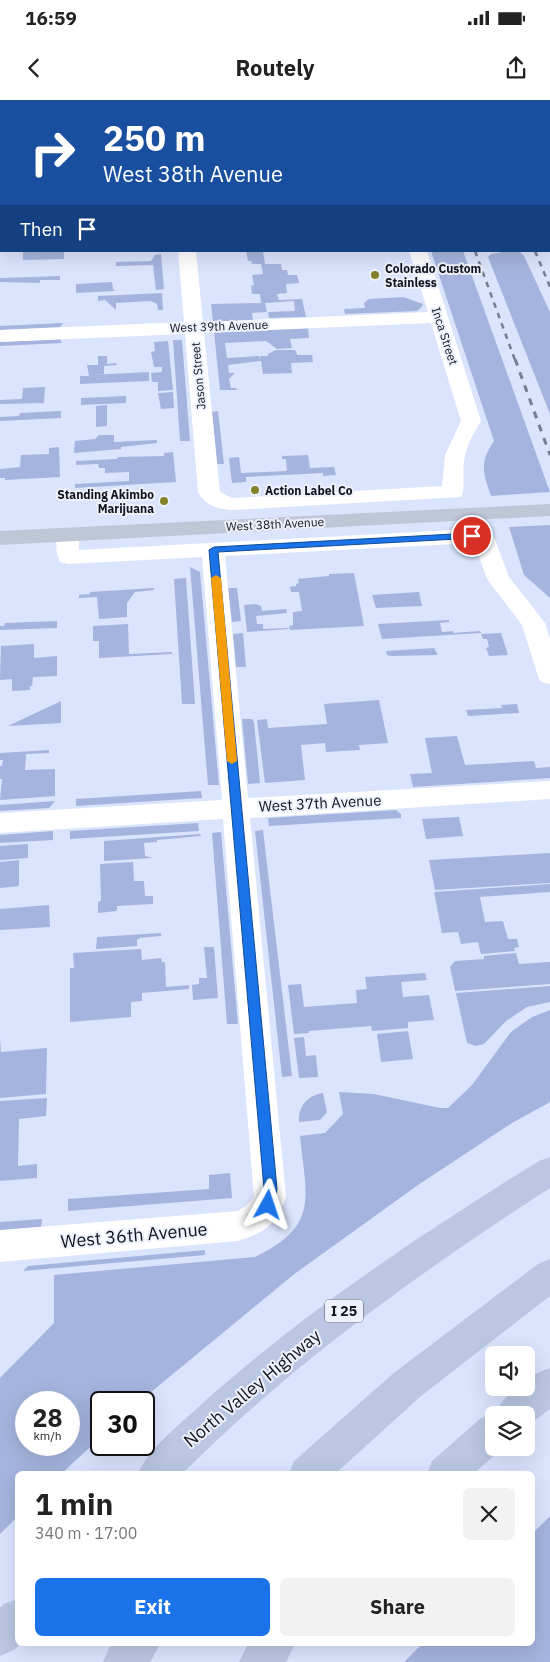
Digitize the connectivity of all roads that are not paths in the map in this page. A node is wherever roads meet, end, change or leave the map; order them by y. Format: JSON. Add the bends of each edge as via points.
{"nodes":[{"id":1,"x":187,"y":252,"type":"edge"},
{"id":2,"x":418,"y":252,"type":"edge"},
{"id":3,"x":438,"y":317,"type":"junction"},
{"id":4,"x":194,"y":327,"type":"junction"},
{"id":5,"x":0,"y":336,"type":"edge"},
{"id":6,"x":213,"y":499,"type":"joint"},
{"id":7,"x":550,"y":510,"type":"edge"},
{"id":8,"x":68,"y":535,"type":"junction"},
{"id":9,"x":0,"y":538,"type":"edge"},
{"id":10,"x":214,"y":550,"type":"junction"},
{"id":11,"x":550,"y":676,"type":"edge"},
{"id":12,"x":550,"y":790,"type":"edge"},
{"id":13,"x":236,"y":809,"type":"junction"},
{"id":14,"x":0,"y":823,"type":"edge"},
{"id":15,"x":550,"y":1171,"type":"edge"},
{"id":16,"x":0,"y":1246,"type":"edge"},
{"id":17,"x":550,"y":1275,"type":"edge"},
{"id":18,"x":550,"y":1386,"type":"edge"},
{"id":19,"x":524,"y":1406,"type":"edge"},
{"id":20,"x":485,"y":1439,"type":"edge"},
{"id":21,"x":159,"y":1471,"type":"edge"},
{"id":22,"x":310,"y":1471,"type":"edge"},
{"id":23,"x":448,"y":1471,"type":"edge"},
{"id":24,"x":15,"y":1621,"type":"edge"},
{"id":25,"x":0,"y":1636,"type":"edge"},
{"id":26,"x":138,"y":1646,"type":"edge"},
{"id":27,"x":273,"y":1646,"type":"edge"},
{"id":28,"x":123,"y":1662,"type":"edge"},
{"id":29,"x":259,"y":1662,"type":"edge"}],
"edges":[{"from":1,"to":4,"type":"street","name":"Jason Street"},
{"from":2,"to":3,"type":"street","name":"Inca Street"},
{"from":3,"to":4,"type":"street","name":"West 39th Avenue"},
{"from":3,"to":6,"type":"street","name":"Inca Street","via":[[472,421],[452,458],[453,492],[232,504]]},
{"from":4,"to":5,"type":"street","name":"West 39th Avenue"},
{"from":4,"to":6,"type":"street","name":"Jason Street","via":[[209,492]]},
{"from":7,"to":8,"type":"main road","name":"West 38th Avenue"},
{"from":8,"to":9,"type":"main road","name":"West 38th Avenue"},
{"from":8,"to":10,"type":"street","name":"West 38th Avenue","via":[[68,557]]},
{"from":10,"to":11,"type":"street","name":"West 38th Avenue","via":[[472,536],[484,539],[498,579],[533,623]]},
{"from":10,"to":13,"type":"street"},
{"from":12,"to":13,"type":"street","name":"West 37th Avenue"},
{"from":13,"to":14,"type":"street","name":"West 37th Avenue"},
{"from":13,"to":16,"type":"street","name":"West 36th Avenue","via":[[271,1189],[263,1212],[249,1223],[238,1226]]},
{"from":15,"to":21,"type":"highway","name":"North Valley Highway","number":"I 25","via":[[467,1223],[280,1360]]},
{"from":17,"to":22,"type":"highway","via":[[408,1384]]},
{"from":18,"to":19,"type":"highway"},
{"from":20,"to":23,"type":"highway"},
{"from":24,"to":25,"type":"highway"},
{"from":26,"to":28,"type":"highway"},
{"from":27,"to":29,"type":"highway"}]}
